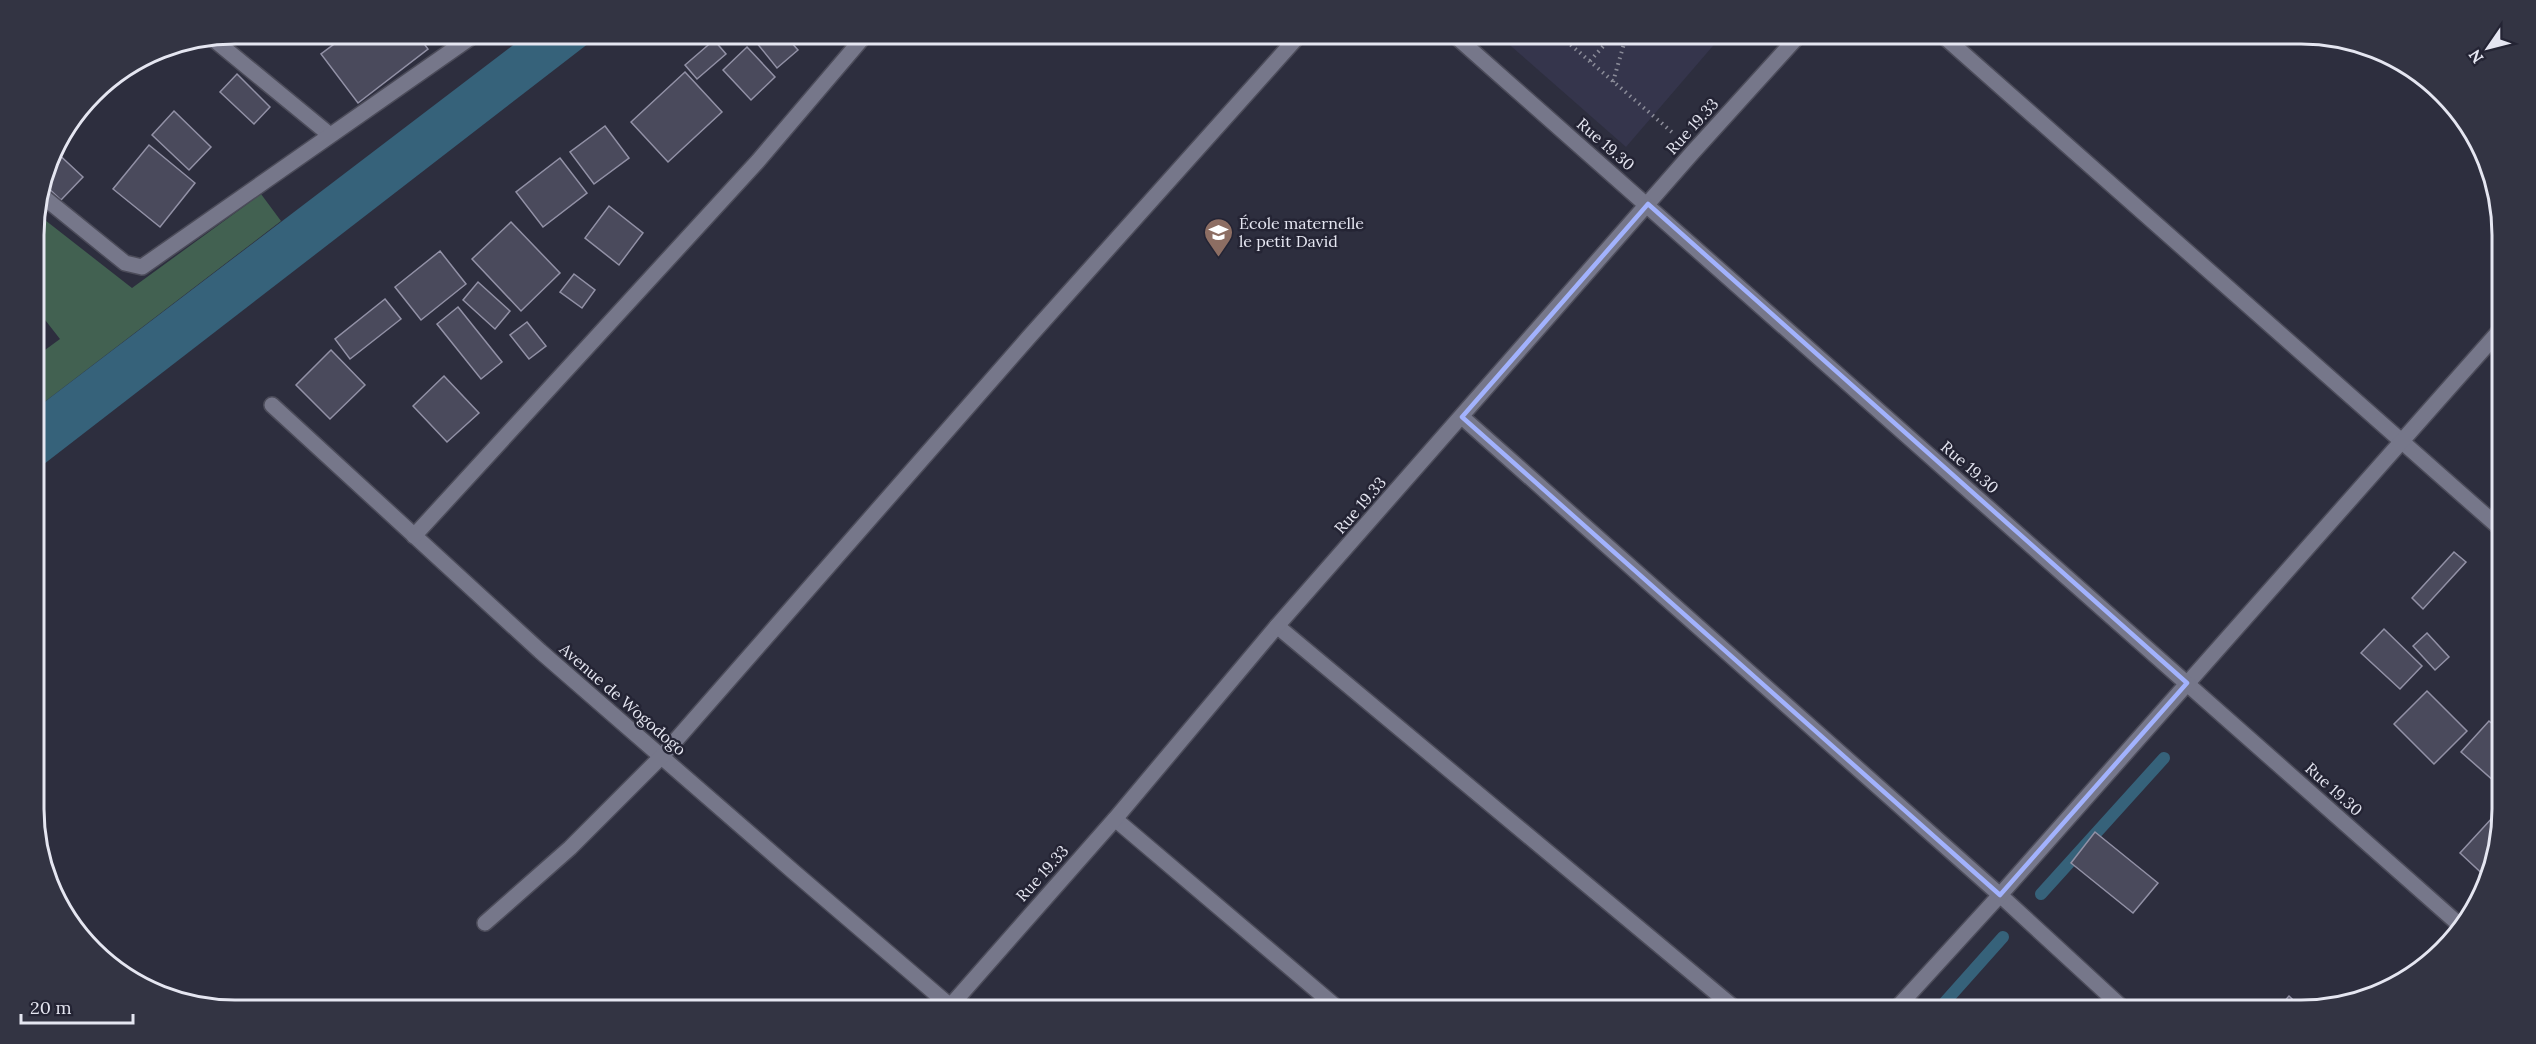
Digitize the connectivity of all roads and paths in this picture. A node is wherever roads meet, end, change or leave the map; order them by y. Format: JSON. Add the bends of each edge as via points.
{"nodes":[{"id":1,"x":461,"y":44,"type":"edge"},
{"id":2,"x":858,"y":44,"type":"edge"},
{"id":3,"x":1291,"y":44,"type":"edge"},
{"id":4,"x":1465,"y":44,"type":"edge"},
{"id":5,"x":1570,"y":44,"type":"edge"},
{"id":6,"x":1606,"y":44,"type":"edge"},
{"id":7,"x":1624,"y":44,"type":"edge"},
{"id":8,"x":1791,"y":44,"type":"edge"},
{"id":9,"x":1952,"y":44,"type":"edge"},
{"id":10,"x":220,"y":45,"type":"edge"},
{"id":11,"x":1590,"y":62,"type":"junction"},
{"id":12,"x":1613,"y":82,"type":"junction"},
{"id":13,"x":330,"y":135,"type":"junction"},
{"id":14,"x":1694,"y":152,"type":"junction"},
{"id":15,"x":47,"y":200,"type":"edge"},
{"id":16,"x":1648,"y":204,"type":"junction"},
{"id":17,"x":2492,"y":340,"type":"edge"},
{"id":18,"x":272,"y":405,"type":"dead end"},
{"id":19,"x":1462,"y":417,"type":"junction"},
{"id":20,"x":2402,"y":443,"type":"junction"},
{"id":21,"x":2492,"y":521,"type":"edge"},
{"id":22,"x":414,"y":536,"type":"junction"},
{"id":23,"x":1277,"y":626,"type":"junction"},
{"id":24,"x":2187,"y":683,"type":"junction"},
{"id":25,"x":662,"y":756,"type":"junction"},
{"id":26,"x":1115,"y":819,"type":"junction"},
{"id":27,"x":2000,"y":895,"type":"junction"},
{"id":28,"x":2455,"y":921,"type":"edge"},
{"id":29,"x":485,"y":923,"type":"dead end"},
{"id":30,"x":940,"y":1000,"type":"edge"},
{"id":31,"x":958,"y":1000,"type":"edge"},
{"id":32,"x":1328,"y":1000,"type":"edge"},
{"id":33,"x":1725,"y":1000,"type":"edge"},
{"id":34,"x":1903,"y":1000,"type":"edge"},
{"id":35,"x":2114,"y":1000,"type":"edge"}],
"edges":[{"from":1,"to":13,"type":"street"},
{"from":2,"to":22,"type":"street","via":[[758,161]]},
{"from":3,"to":25,"type":"street"},
{"from":4,"to":16,"type":"street","name":"Rue 19.30"},
{"from":5,"to":11,"type":"path"},
{"from":6,"to":11,"type":"path"},
{"from":7,"to":12,"type":"path"},
{"from":8,"to":14,"type":"street","name":"Rue 19.33"},
{"from":9,"to":20,"type":"street"},
{"from":10,"to":13,"type":"street"},
{"from":11,"to":12,"type":"path"},
{"from":12,"to":14,"type":"path"},
{"from":13,"to":15,"type":"street","via":[[142,267],[125,263]]},
{"from":14,"to":16,"type":"street","name":"Rue 19.33"},
{"from":16,"to":19,"type":"street","name":"Rue 19.33"},
{"from":16,"to":24,"type":"street","name":"Rue 19.30"},
{"from":17,"to":20,"type":"street"},
{"from":18,"to":22,"type":"street","name":"Avenue de Wogodogo"},
{"from":19,"to":23,"type":"street","name":"Rue 19.33"},
{"from":19,"to":27,"type":"street"},
{"from":20,"to":21,"type":"street"},
{"from":20,"to":24,"type":"street"},
{"from":22,"to":25,"type":"street","name":"Avenue de Wogodogo"},
{"from":23,"to":26,"type":"street","name":"Rue 19.33"},
{"from":23,"to":33,"type":"street"},
{"from":24,"to":27,"type":"street"},
{"from":24,"to":28,"type":"street","name":"Rue 19.30"},
{"from":25,"to":29,"type":"street","via":[[562,855]]},
{"from":25,"to":30,"type":"street","name":"Avenue de Wogodogo"},
{"from":26,"to":31,"type":"street","name":"Rue 19.33"},
{"from":26,"to":32,"type":"street"},
{"from":27,"to":34,"type":"street"},
{"from":27,"to":35,"type":"street"}]}
